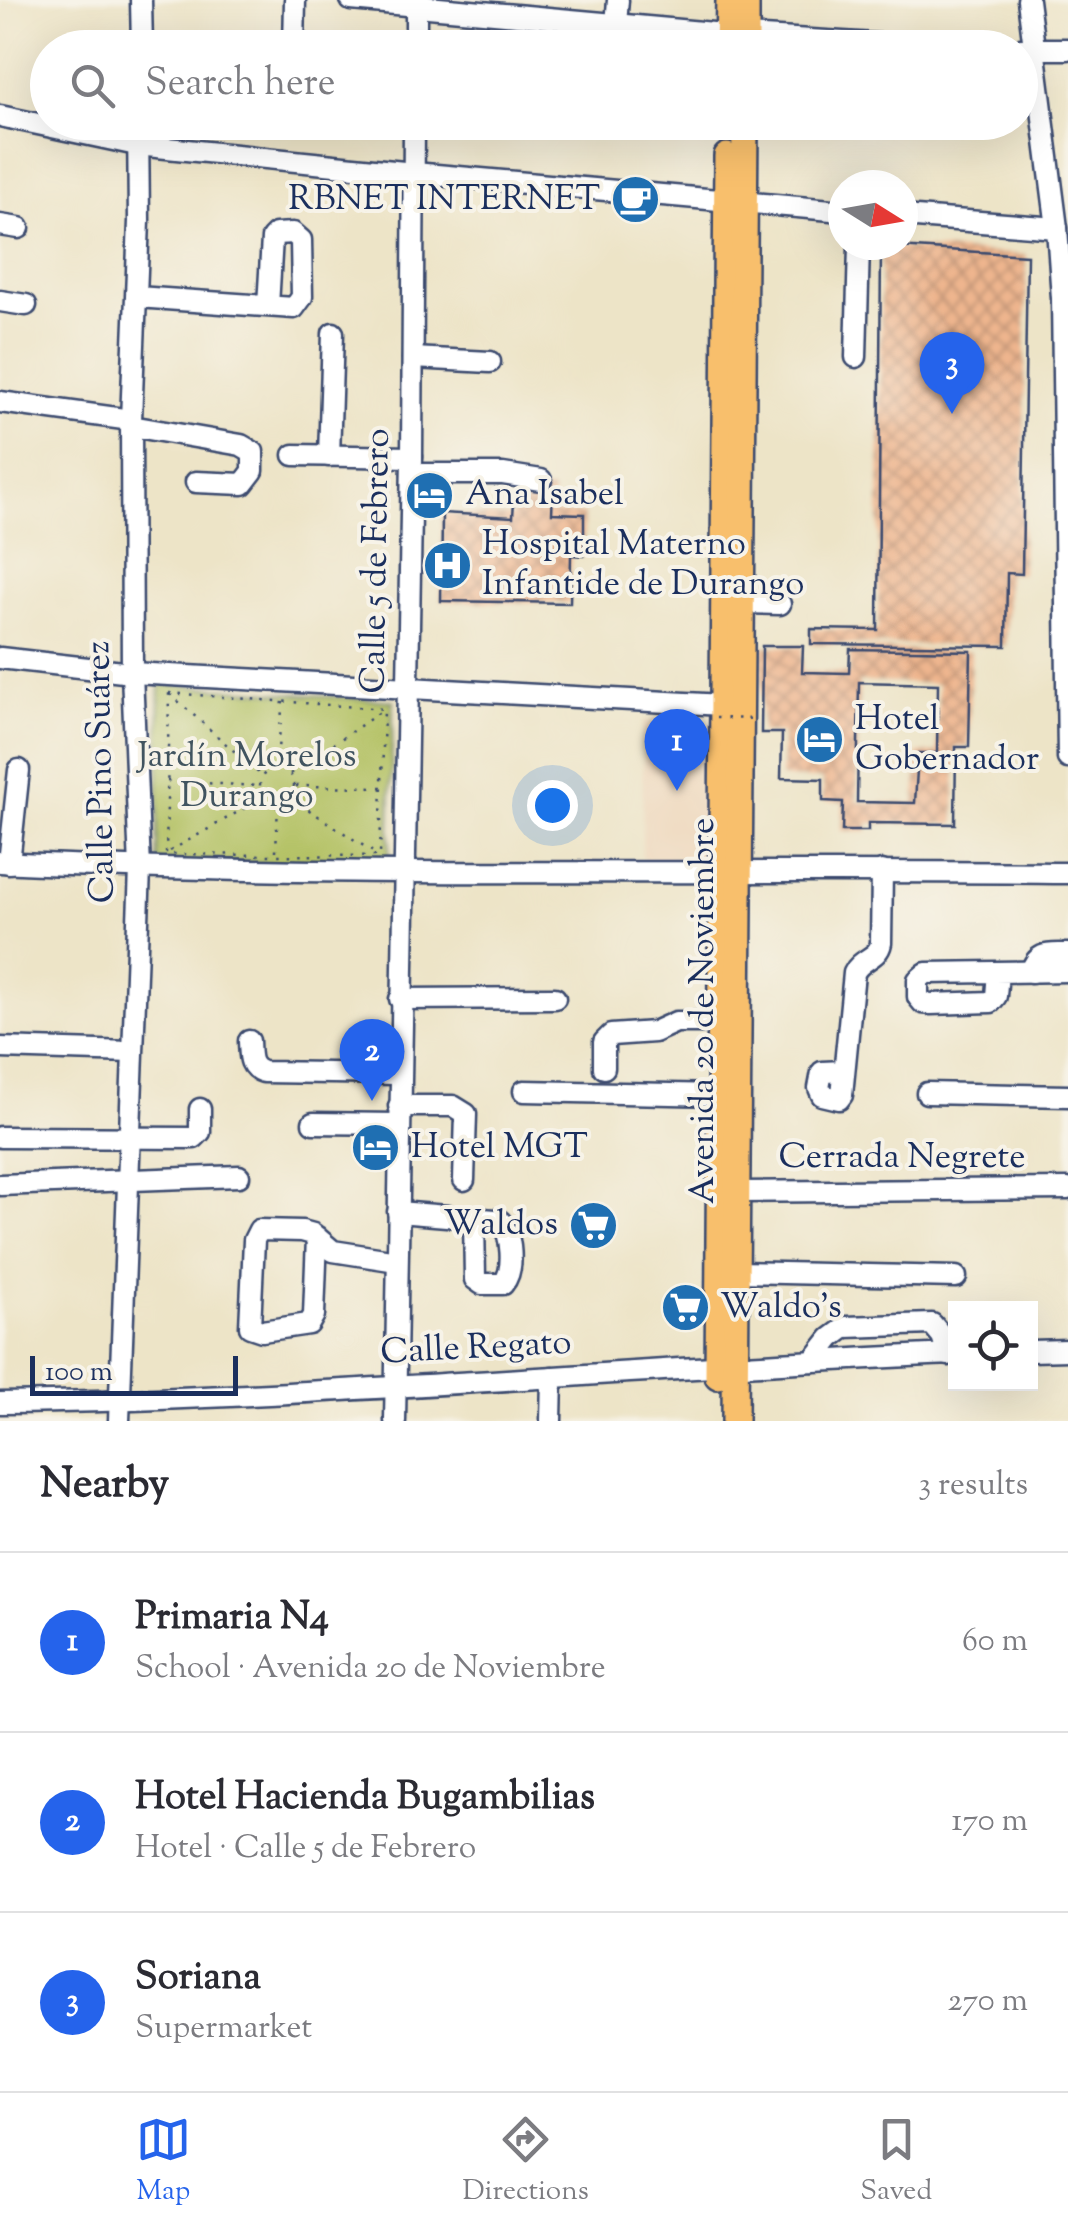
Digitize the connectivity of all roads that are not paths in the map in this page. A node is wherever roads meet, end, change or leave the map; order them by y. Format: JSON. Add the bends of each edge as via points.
{"nodes":[{"id":1,"x":141,"y":0,"type":"edge"},
{"id":2,"x":294,"y":0,"type":"edge"},
{"id":3,"x":351,"y":0,"type":"edge"},
{"id":4,"x":618,"y":0,"type":"edge"},
{"id":5,"x":729,"y":0,"type":"edge"},
{"id":6,"x":746,"y":0,"type":"edge"},
{"id":7,"x":1028,"y":0,"type":"edge"},
{"id":8,"x":416,"y":3,"type":"edge"},
{"id":9,"x":618,"y":24,"type":"junction"},
{"id":10,"x":142,"y":30,"type":"edge"},
{"id":11,"x":294,"y":30,"type":"edge"},
{"id":12,"x":416,"y":30,"type":"edge"},
{"id":13,"x":618,"y":30,"type":"edge"},
{"id":14,"x":633,"y":30,"type":"edge"},
{"id":15,"x":735,"y":30,"type":"edge"},
{"id":16,"x":739,"y":30,"type":"edge"},
{"id":17,"x":1027,"y":30,"type":"edge"},
{"id":18,"x":1038,"y":49,"type":"edge"},
{"id":19,"x":1068,"y":49,"type":"edge"},
{"id":20,"x":1038,"y":115,"type":"edge"},
{"id":21,"x":0,"y":116,"type":"edge"},
{"id":22,"x":30,"y":122,"type":"edge"},
{"id":23,"x":113,"y":140,"type":"edge"},
{"id":24,"x":137,"y":140,"type":"edge"},
{"id":25,"x":414,"y":140,"type":"edge"},
{"id":26,"x":730,"y":140,"type":"edge"},
{"id":27,"x":743,"y":140,"type":"edge"},
{"id":28,"x":137,"y":145,"type":"junction"},
{"id":29,"x":414,"y":174,"type":"junction"},
{"id":30,"x":736,"y":200,"type":"junction"},
{"id":31,"x":828,"y":209,"type":"edge"},
{"id":32,"x":918,"y":217,"type":"edge"},
{"id":33,"x":1057,"y":228,"type":"junction"},
{"id":34,"x":859,"y":260,"type":"edge"},
{"id":35,"x":137,"y":297,"type":"junction"},
{"id":36,"x":1065,"y":298,"type":"edge"},
{"id":37,"x":0,"y":301,"type":"edge"},
{"id":38,"x":26,"y":306,"type":"dead end"},
{"id":39,"x":268,"y":306,"type":"dead end"},
{"id":40,"x":334,"y":333,"type":"dead end"},
{"id":41,"x":856,"y":357,"type":"dead end"},
{"id":42,"x":412,"y":358,"type":"junction"},
{"id":43,"x":490,"y":362,"type":"dead end"},
{"id":44,"x":0,"y":402,"type":"edge"},
{"id":45,"x":1066,"y":406,"type":"edge"},
{"id":46,"x":132,"y":423,"type":"junction"},
{"id":47,"x":294,"y":455,"type":"dead end"},
{"id":48,"x":330,"y":456,"type":"junction"},
{"id":49,"x":412,"y":466,"type":"junction"},
{"id":50,"x":542,"y":480,"type":"dead end"},
{"id":51,"x":196,"y":482,"type":"dead end"},
{"id":52,"x":742,"y":603,"type":"junction"},
{"id":53,"x":780,"y":604,"type":"dead end"},
{"id":54,"x":1067,"y":605,"type":"edge"},
{"id":55,"x":0,"y":658,"type":"edge"},
{"id":56,"x":132,"y":673,"type":"junction"},
{"id":57,"x":407,"y":688,"type":"junction"},
{"id":58,"x":720,"y":711,"type":"junction"},
{"id":59,"x":1068,"y":758,"type":"edge"},
{"id":60,"x":19,"y":770,"type":"dead end"},
{"id":61,"x":4,"y":862,"type":"edge"},
{"id":62,"x":140,"y":869,"type":"junction"},
{"id":63,"x":882,"y":871,"type":"junction"},
{"id":64,"x":731,"y":872,"type":"junction"},
{"id":65,"x":1068,"y":873,"type":"edge"},
{"id":66,"x":402,"y":874,"type":"junction"},
{"id":67,"x":1068,"y":954,"type":"edge"},
{"id":68,"x":1068,"y":970,"type":"edge"},
{"id":69,"x":998,"y":972,"type":"dead end"},
{"id":70,"x":1031,"y":972,"type":"junction"},
{"id":71,"x":556,"y":998,"type":"dead end"},
{"id":72,"x":400,"y":999,"type":"junction"},
{"id":73,"x":720,"y":1022,"type":"junction"},
{"id":74,"x":249,"y":1041,"type":"dead end"},
{"id":75,"x":0,"y":1048,"type":"edge"},
{"id":76,"x":132,"y":1052,"type":"junction"},
{"id":77,"x":604,"y":1068,"type":"dead end"},
{"id":78,"x":844,"y":1071,"type":"dead end"},
{"id":79,"x":399,"y":1074,"type":"junction"},
{"id":80,"x":524,"y":1091,"type":"dead end"},
{"id":81,"x":927,"y":1094,"type":"dead end"},
{"id":82,"x":720,"y":1095,"type":"junction"},
{"id":83,"x":1068,"y":1096,"type":"edge"},
{"id":84,"x":200,"y":1109,"type":"dead end"},
{"id":85,"x":399,"y":1115,"type":"junction"},
{"id":86,"x":313,"y":1123,"type":"dead end"},
{"id":87,"x":0,"y":1137,"type":"edge"},
{"id":88,"x":128,"y":1138,"type":"junction"},
{"id":89,"x":240,"y":1176,"type":"dead end"},
{"id":90,"x":464,"y":1180,"type":"dead end"},
{"id":91,"x":126,"y":1181,"type":"junction"},
{"id":92,"x":0,"y":1185,"type":"edge"},
{"id":93,"x":1068,"y":1189,"type":"edge"},
{"id":94,"x":737,"y":1192,"type":"junction"},
{"id":95,"x":398,"y":1212,"type":"junction"},
{"id":96,"x":474,"y":1218,"type":"dead end"},
{"id":97,"x":317,"y":1237,"type":"junction"},
{"id":98,"x":397,"y":1261,"type":"junction"},
{"id":99,"x":737,"y":1272,"type":"junction"},
{"id":100,"x":956,"y":1277,"type":"dead end"},
{"id":101,"x":948,"y":1347,"type":"edge"},
{"id":102,"x":1068,"y":1350,"type":"edge"},
{"id":103,"x":1038,"y":1352,"type":"edge"},
{"id":104,"x":948,"y":1354,"type":"edge"},
{"id":105,"x":813,"y":1361,"type":"junction"},
{"id":106,"x":727,"y":1366,"type":"junction"},
{"id":107,"x":552,"y":1377,"type":"junction"},
{"id":108,"x":396,"y":1386,"type":"junction"},
{"id":109,"x":0,"y":1403,"type":"edge"},
{"id":110,"x":119,"y":1411,"type":"edge"},
{"id":111,"x":395,"y":1421,"type":"edge"},
{"id":112,"x":551,"y":1421,"type":"edge"},
{"id":113,"x":718,"y":1421,"type":"edge"},
{"id":114,"x":735,"y":1421,"type":"edge"}],
"edges":[{"from":1,"to":10,"type":"street"},
{"from":2,"to":11,"type":"street"},
{"from":3,"to":8,"type":"street"},
{"from":4,"to":9,"type":"street"},
{"from":5,"to":15,"type":"main road"},
{"from":6,"to":16,"type":"main road"},
{"from":7,"to":17,"type":"street"},
{"from":8,"to":9,"type":"street"},
{"from":8,"to":12,"type":"street"},
{"from":9,"to":13,"type":"street"},
{"from":9,"to":14,"type":"street"},
{"from":18,"to":19,"type":"street"},
{"from":20,"to":33,"type":"street"},
{"from":21,"to":22,"type":"street"},
{"from":23,"to":28,"type":"street"},
{"from":24,"to":28,"type":"street","name":"Calle Pino Suárez"},
{"from":25,"to":29,"type":"street","name":"Calle 5 de Febrero"},
{"from":26,"to":30,"type":"main road","name":"Avenida 20 de Noviembre"},
{"from":27,"to":30,"type":"main road","name":"Avenida 20 de Noviembre"},
{"from":28,"to":29,"type":"street"},
{"from":28,"to":35,"type":"street","name":"Calle Pino Suárez"},
{"from":29,"to":30,"type":"street"},
{"from":29,"to":42,"type":"street","name":"Calle 5 de Febrero"},
{"from":30,"to":31,"type":"street"},
{"from":30,"to":52,"type":"main road","name":"Avenida 20 de Noviembre"},
{"from":30,"to":58,"type":"main road","name":"Avenida 20 de Noviembre"},
{"from":32,"to":33,"type":"street"},
{"from":33,"to":36,"type":"street"},
{"from":34,"to":41,"type":"street"},
{"from":35,"to":39,"type":"street"},
{"from":35,"to":46,"type":"street","name":"Calle Pino Suárez"},
{"from":36,"to":45,"type":"street"},
{"from":37,"to":38,"type":"street"},
{"from":40,"to":48,"type":"street"},
{"from":42,"to":43,"type":"street"},
{"from":42,"to":49,"type":"street","name":"Calle 5 de Febrero"},
{"from":44,"to":46,"type":"street"},
{"from":45,"to":54,"type":"street"},
{"from":46,"to":51,"type":"street","via":[[254,452],[243,484]]},
{"from":46,"to":56,"type":"street","name":"Calle Pino Suárez"},
{"from":47,"to":48,"type":"street"},
{"from":48,"to":49,"type":"street"},
{"from":49,"to":50,"type":"street"},
{"from":49,"to":57,"type":"street","name":"Calle 5 de Febrero"},
{"from":52,"to":53,"type":"street"},
{"from":52,"to":64,"type":"main road","name":"Avenida 20 de Noviembre"},
{"from":54,"to":59,"type":"street"},
{"from":55,"to":56,"type":"street"},
{"from":56,"to":57,"type":"street"},
{"from":56,"to":62,"type":"street","name":"Calle Pino Suárez"},
{"from":57,"to":58,"type":"street"},
{"from":57,"to":66,"type":"street","name":"Calle 5 de Febrero"},
{"from":58,"to":64,"type":"main road","name":"Avenida 20 de Noviembre"},
{"from":60,"to":61,"type":"street"},
{"from":61,"to":62,"type":"street"},
{"from":62,"to":66,"type":"street"},
{"from":62,"to":76,"type":"street","name":"Calle Pino Suárez"},
{"from":63,"to":64,"type":"street"},
{"from":63,"to":65,"type":"street"},
{"from":63,"to":78,"type":"street","via":[[881,943],[854,972]]},
{"from":64,"to":66,"type":"street"},
{"from":64,"to":73,"type":"main road","name":"Avenida 20 de Noviembre"},
{"from":64,"to":94,"type":"main road","name":"Avenida 20 de Noviembre"},
{"from":66,"to":72,"type":"street","name":"Calle 5 de Febrero"},
{"from":67,"to":70,"type":"street","via":[[1042,954]]},
{"from":68,"to":70,"type":"street"},
{"from":69,"to":70,"type":"street"},
{"from":71,"to":72,"type":"street"},
{"from":72,"to":79,"type":"street","name":"Calle 5 de Febrero"},
{"from":73,"to":77,"type":"street","via":[[676,1022],[654,1032],[611,1035],[604,1042]]},
{"from":73,"to":82,"type":"main road","name":"Avenida 20 de Noviembre"},
{"from":74,"to":79,"type":"street","via":[[253,1066],[263,1072]]},
{"from":75,"to":76,"type":"street"},
{"from":76,"to":88,"type":"street","name":"Calle Pino Suárez"},
{"from":79,"to":85,"type":"street","name":"Calle 5 de Febrero"},
{"from":80,"to":82,"type":"street"},
{"from":81,"to":83,"type":"street"},
{"from":82,"to":106,"type":"main road","name":"Avenida 20 de Noviembre"},
{"from":84,"to":88,"type":"street","via":[[197,1137]]},
{"from":85,"to":86,"type":"street"},
{"from":85,"to":90,"type":"street","via":[[453,1106],[466,1114]]},
{"from":85,"to":95,"type":"street","name":"Calle 5 de Febrero"},
{"from":87,"to":88,"type":"street"},
{"from":88,"to":91,"type":"street","name":"Calle Pino Suárez"},
{"from":89,"to":91,"type":"street"},
{"from":91,"to":92,"type":"street"},
{"from":91,"to":110,"type":"street","name":"Calle Pino Suárez"},
{"from":93,"to":94,"type":"street","name":"Cerrada Negrete"},
{"from":94,"to":99,"type":"main road","name":"Avenida 20 de Noviembre"},
{"from":95,"to":96,"type":"street"},
{"from":95,"to":98,"type":"street","name":"Calle 5 de Febrero"},
{"from":97,"to":97,"type":"street","via":[[302,1231],[256,1233],[250,1326],[262,1331],[309,1324]]},
{"from":97,"to":98,"type":"street","via":[[333,1251]]},
{"from":98,"to":108,"type":"street","name":"Calle 5 de Febrero"},
{"from":99,"to":100,"type":"street"},
{"from":99,"to":106,"type":"main road","name":"Avenida 20 de Noviembre"},
{"from":101,"to":105,"type":"street","via":[[932,1324],[855,1325],[838,1332]]},
{"from":102,"to":103,"type":"street"},
{"from":104,"to":105,"type":"street","name":"Calle Regato"},
{"from":105,"to":106,"type":"street","name":"Calle Regato"},
{"from":106,"to":107,"type":"street","name":"Calle Regato"},
{"from":106,"to":113,"type":"main road","name":"Avenida 20 de Noviembre"},
{"from":106,"to":114,"type":"main road","name":"Avenida 20 de Noviembre"},
{"from":107,"to":108,"type":"street","name":"Calle Regato"},
{"from":107,"to":112,"type":"street"},
{"from":108,"to":110,"type":"street","name":"Calle Regato"},
{"from":108,"to":111,"type":"street","name":"Calle 5 de Febrero"},
{"from":109,"to":110,"type":"street","name":"Calle Regato"}]}
